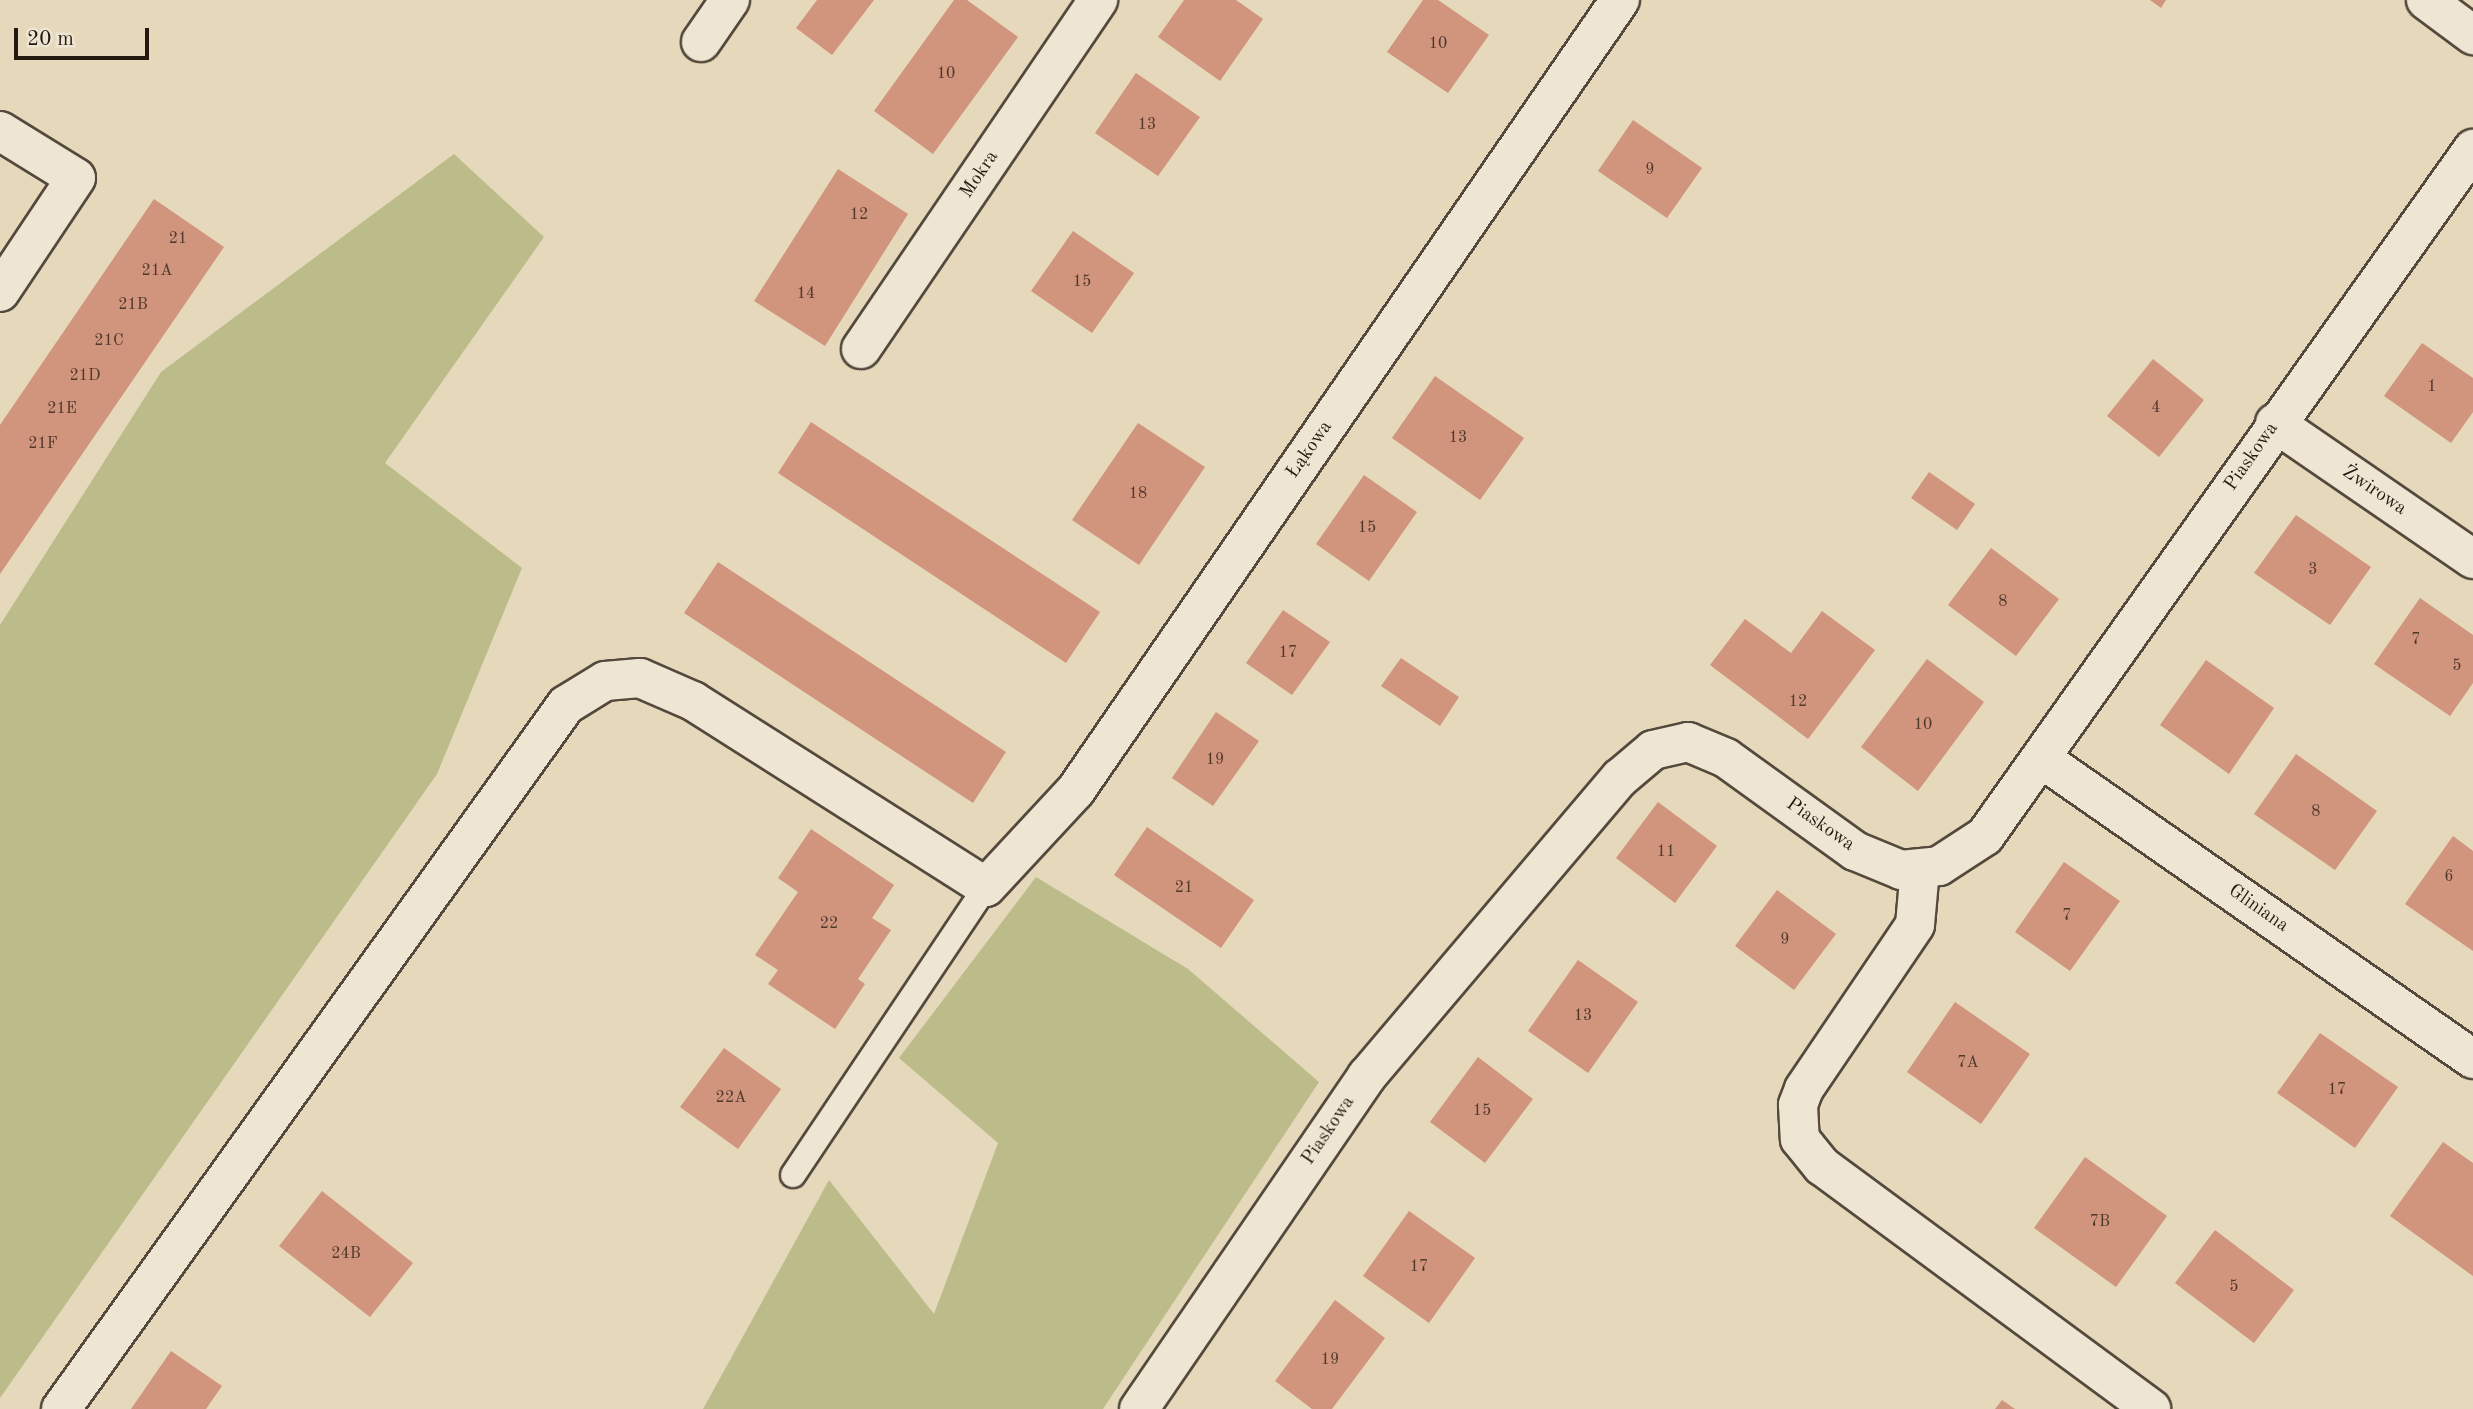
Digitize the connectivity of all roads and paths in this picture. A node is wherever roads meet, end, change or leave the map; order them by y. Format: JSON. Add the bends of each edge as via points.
{"nodes":[{"id":1,"x":730,"y":0,"type":"edge"},
{"id":2,"x":1098,"y":0,"type":"edge"},
{"id":3,"x":1620,"y":0,"type":"edge"},
{"id":4,"x":2426,"y":0,"type":"edge"},
{"id":5,"x":2473,"y":36,"type":"edge"},
{"id":6,"x":701,"y":42,"type":"dead end"},
{"id":7,"x":0,"y":131,"type":"edge"},
{"id":8,"x":2473,"y":149,"type":"edge"},
{"id":9,"x":0,"y":292,"type":"edge"},
{"id":10,"x":861,"y":349,"type":"dead end"},
{"id":11,"x":2275,"y":423,"type":"junction"},
{"id":12,"x":2473,"y":559,"type":"edge"},
{"id":13,"x":2042,"y":759,"type":"junction"},
{"id":14,"x":1920,"y":869,"type":"junction"},
{"id":15,"x":986,"y":887,"type":"junction"},
{"id":16,"x":2473,"y":1059,"type":"edge"},
{"id":17,"x":793,"y":1175,"type":"dead end"},
{"id":18,"x":61,"y":1409,"type":"edge"},
{"id":19,"x":1139,"y":1409,"type":"edge"},
{"id":20,"x":2151,"y":1409,"type":"edge"}],
"edges":[{"from":1,"to":6,"type":"street"},
{"from":2,"to":10,"type":"street","name":"Mokra"},
{"from":3,"to":15,"type":"street","name":"Łąkowa","via":[[1076,790]]},
{"from":4,"to":5,"type":"street"},
{"from":7,"to":9,"type":"street","via":[[76,178]]},
{"from":8,"to":11,"type":"street","name":"Piaskowa"},
{"from":11,"to":12,"type":"street","name":"Żwirowa"},
{"from":11,"to":13,"type":"street","name":"Piaskowa"},
{"from":13,"to":14,"type":"street","name":"Piaskowa","via":[[1985,836],[1939,866]]},
{"from":13,"to":16,"type":"street","name":"Gliniana"},
{"from":14,"to":19,"type":"street","name":"Piaskowa","via":[[1901,870],[1855,851],[1726,758],[1688,742],[1653,750],[1620,778],[1367,1076]]},
{"from":14,"to":20,"type":"street","via":[[1915,925],[1804,1088],[1797,1105],[1800,1139],[1822,1166]]},
{"from":15,"to":17,"type":"lane"},
{"from":15,"to":18,"type":"street","via":[[694,701],[640,678],[605,681],[566,705]]}]}
